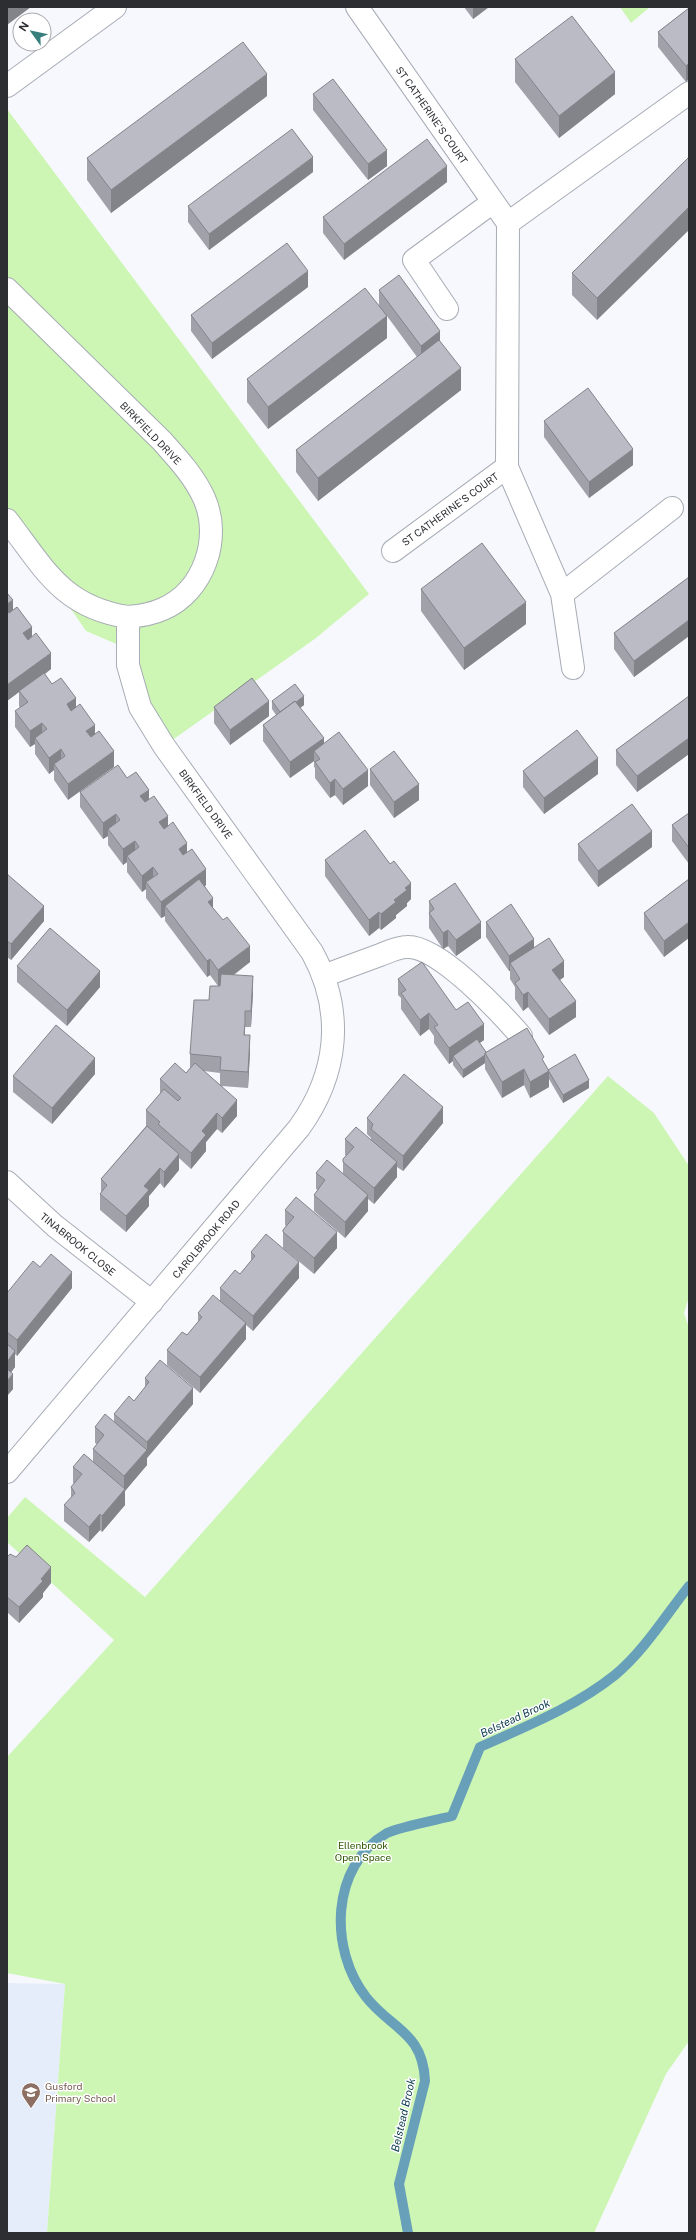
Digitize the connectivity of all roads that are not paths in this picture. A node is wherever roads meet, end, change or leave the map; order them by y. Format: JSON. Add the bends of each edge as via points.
{"nodes":[{"id":1,"x":115,"y":7,"type":"edge"},
{"id":2,"x":357,"y":7,"type":"edge"},
{"id":3,"x":7,"y":86,"type":"edge"},
{"id":4,"x":689,"y":93,"type":"edge"},
{"id":5,"x":493,"y":202,"type":"junction"},
{"id":6,"x":508,"y":223,"type":"junction"},
{"id":7,"x":7,"y":289,"type":"edge"},
{"id":8,"x":446,"y":309,"type":"dead end"},
{"id":9,"x":507,"y":467,"type":"junction"},
{"id":10,"x":672,"y":508,"type":"dead end"},
{"id":11,"x":7,"y":520,"type":"edge"},
{"id":12,"x":393,"y":551,"type":"dead end"},
{"id":13,"x":562,"y":594,"type":"junction"},
{"id":14,"x":128,"y":617,"type":"junction"},
{"id":15,"x":573,"y":668,"type":"dead end"},
{"id":16,"x":323,"y":976,"type":"junction"},
{"id":17,"x":521,"y":1036,"type":"edge"},
{"id":18,"x":7,"y":1182,"type":"edge"},
{"id":19,"x":152,"y":1302,"type":"junction"},
{"id":20,"x":7,"y":1472,"type":"edge"}],
"edges":[{"from":1,"to":3,"type":"street"},
{"from":2,"to":5,"type":"street","name":"ST CATHERINE'S COURT"},
{"from":4,"to":6,"type":"street"},
{"from":5,"to":6,"type":"street","name":"ST CATHERINE'S COURT"},
{"from":5,"to":8,"type":"street","via":[[414,260]]},
{"from":6,"to":9,"type":"street","name":"ST CATHERINE'S COURT"},
{"from":7,"to":14,"type":"street","name":"BIRKFIELD DRIVE","via":[[162,442],[182,464],[204,498],[212,530],[210,548],[200,575],[180,598],[164,608]]},
{"from":9,"to":12,"type":"street","name":"ST CATHERINE'S COURT"},
{"from":9,"to":13,"type":"street","name":"ST CATHERINE'S COURT"},
{"from":10,"to":13,"type":"street"},
{"from":11,"to":14,"type":"street","name":"BIRKFIELD DRIVE","via":[[52,579],[72,597],[95,610]]},
{"from":13,"to":15,"type":"street","name":"ST CATHERINE'S COURT"},
{"from":14,"to":16,"type":"street","name":"BIRKFIELD DRIVE","via":[[128,665],[140,707],[164,746],[299,932]]},
{"from":16,"to":17,"type":"street","via":[[407,946],[414,948],[462,976],[488,999]]},
{"from":16,"to":19,"type":"street","name":"CAROLBROOK ROAD","via":[[333,1016],[332,1046],[328,1074],[316,1104],[299,1128]]},
{"from":18,"to":19,"type":"street","name":"TINABROOK CLOSE","via":[[55,1226]]},
{"from":19,"to":20,"type":"street","name":"CAROLBROOK ROAD"}]}
